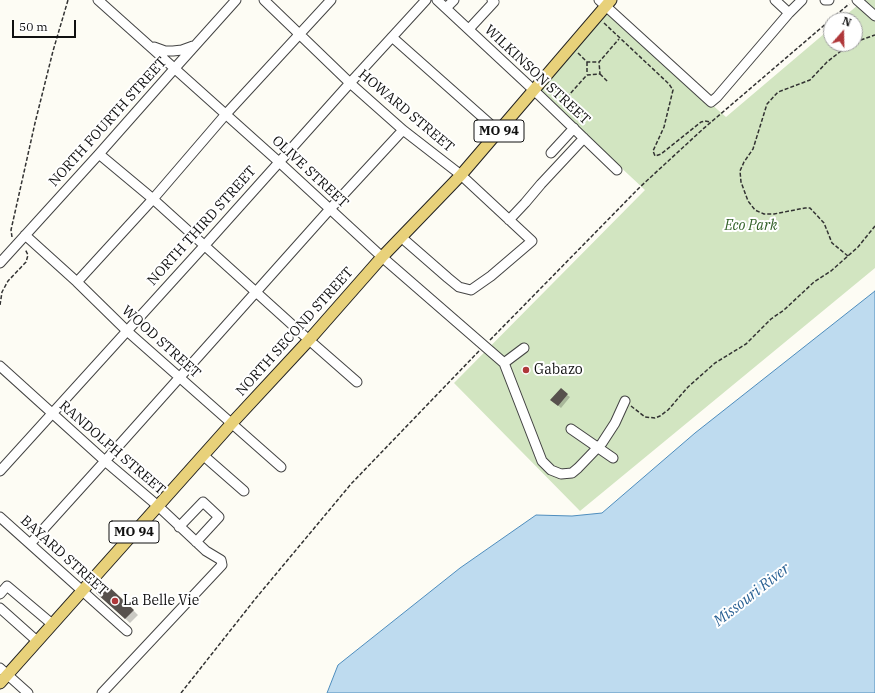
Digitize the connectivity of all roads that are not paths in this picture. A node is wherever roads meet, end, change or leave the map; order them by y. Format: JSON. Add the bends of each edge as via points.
{"nodes":[{"id":1,"x":98,"y":0,"type":"edge"},
{"id":2,"x":236,"y":0,"type":"edge"},
{"id":3,"x":264,"y":0,"type":"edge"},
{"id":4,"x":331,"y":0,"type":"edge"},
{"id":5,"x":426,"y":0,"type":"edge"},
{"id":6,"x":437,"y":0,"type":"edge"},
{"id":7,"x":454,"y":0,"type":"edge"},
{"id":8,"x":492,"y":0,"type":"edge"},
{"id":9,"x":774,"y":0,"type":"edge"},
{"id":10,"x":802,"y":0,"type":"edge"},
{"id":11,"x":824,"y":0,"type":"edge"},
{"id":12,"x":829,"y":0,"type":"edge"},
{"id":13,"x":856,"y":0,"type":"edge"},
{"id":14,"x":605,"y":2,"type":"edge"},
{"id":15,"x":446,"y":8,"type":"junction"},
{"id":16,"x":790,"y":13,"type":"junction"},
{"id":17,"x":875,"y":16,"type":"edge"},
{"id":18,"x":469,"y":29,"type":"junction"},
{"id":19,"x":300,"y":34,"type":"junction"},
{"id":20,"x":392,"y":37,"type":"junction"},
{"id":21,"x":148,"y":45,"type":"junction"},
{"id":22,"x":195,"y":46,"type":"junction"},
{"id":23,"x":175,"y":68,"type":"junction"},
{"id":24,"x":350,"y":82,"type":"junction"},
{"id":25,"x":534,"y":90,"type":"junction"},
{"id":26,"x":226,"y":114,"type":"junction"},
{"id":27,"x":574,"y":128,"type":"junction"},
{"id":28,"x":403,"y":130,"type":"junction"},
{"id":29,"x":498,"y":131,"type":"junction"},
{"id":30,"x":584,"y":138,"type":"junction"},
{"id":31,"x":99,"y":154,"type":"junction"},
{"id":32,"x":551,"y":154,"type":"dead end"},
{"id":33,"x":279,"y":162,"type":"junction"},
{"id":34,"x":617,"y":170,"type":"dead end"},
{"id":35,"x":461,"y":175,"type":"junction"},
{"id":36,"x":153,"y":198,"type":"junction"},
{"id":37,"x":330,"y":209,"type":"junction"},
{"id":38,"x":509,"y":220,"type":"junction"},
{"id":39,"x":25,"y":235,"type":"junction"},
{"id":40,"x":401,"y":237,"type":"junction"},
{"id":41,"x":205,"y":245,"type":"junction"},
{"id":42,"x":382,"y":257,"type":"junction"},
{"id":43,"x":0,"y":263,"type":"edge"},
{"id":44,"x":77,"y":282,"type":"junction"},
{"id":45,"x":256,"y":291,"type":"junction"},
{"id":46,"x":127,"y":331,"type":"junction"},
{"id":47,"x":309,"y":340,"type":"junction"},
{"id":48,"x":524,"y":348,"type":"dead end"},
{"id":49,"x":504,"y":363,"type":"junction"},
{"id":50,"x":0,"y":366,"type":"edge"},
{"id":51,"x":180,"y":377,"type":"junction"},
{"id":52,"x":357,"y":382,"type":"dead end"},
{"id":53,"x":625,"y":401,"type":"road end"},
{"id":54,"x":52,"y":413,"type":"junction"},
{"id":55,"x":232,"y":423,"type":"junction"},
{"id":56,"x":571,"y":429,"type":"dead end"},
{"id":57,"x":598,"y":447,"type":"junction"},
{"id":58,"x":204,"y":456,"type":"junction"},
{"id":59,"x":613,"y":458,"type":"dead end"},
{"id":60,"x":105,"y":461,"type":"junction"},
{"id":61,"x":281,"y":466,"type":"dead end"},
{"id":62,"x":0,"y":471,"type":"edge"},
{"id":63,"x":244,"y":491,"type":"dead end"},
{"id":64,"x":158,"y":506,"type":"junction"},
{"id":65,"x":0,"y":517,"type":"edge"},
{"id":66,"x":179,"y":526,"type":"junction"},
{"id":67,"x":196,"y":542,"type":"junction"},
{"id":68,"x":30,"y":544,"type":"junction"},
{"id":69,"x":82,"y":591,"type":"junction"},
{"id":70,"x":0,"y":594,"type":"edge"},
{"id":71,"x":0,"y":608,"type":"edge"},
{"id":72,"x":52,"y":624,"type":"junction"},
{"id":73,"x":127,"y":631,"type":"dead end"},
{"id":74,"x":37,"y":642,"type":"junction"},
{"id":75,"x":2,"y":675,"type":"edge"},
{"id":76,"x":28,"y":693,"type":"edge"},
{"id":77,"x":102,"y":693,"type":"edge"}],
"edges":[{"from":1,"to":21,"type":"street","name":"OLIVE STREET"},
{"from":2,"to":22,"type":"street","name":"NORTH FOURTH STREET"},
{"from":3,"to":19,"type":"street","name":"HOWARD STREET"},
{"from":4,"to":19,"type":"street"},
{"from":5,"to":20,"type":"street","name":"NORTH THIRD STREET"},
{"from":6,"to":15,"type":"street","name":"WILKINSON STREET"},
{"from":7,"to":15,"type":"street"},
{"from":8,"to":18,"type":"street","via":[[494,2]]},
{"from":9,"to":16,"type":"street"},
{"from":10,"to":16,"type":"street"},
{"from":11,"to":12,"type":"street"},
{"from":13,"to":17,"type":"street"},
{"from":14,"to":16,"type":"street","via":[[637,35],[711,102]]},
{"from":14,"to":25,"type":"main road","name":"NORTH SECOND STREET","number":"MO 94"},
{"from":15,"to":18,"type":"street","name":"WILKINSON STREET"},
{"from":18,"to":25,"type":"street","name":"WILKINSON STREET"},
{"from":19,"to":24,"type":"street","name":"HOWARD STREET"},
{"from":19,"to":26,"type":"street"},
{"from":20,"to":24,"type":"street","name":"NORTH THIRD STREET"},
{"from":20,"to":29,"type":"street"},
{"from":21,"to":22,"type":"street","via":[[165,51]]},
{"from":21,"to":23,"type":"street","name":"OLIVE STREET"},
{"from":22,"to":23,"type":"street","name":"NORTH FOURTH STREET"},
{"from":23,"to":26,"type":"street","name":"OLIVE STREET"},
{"from":23,"to":31,"type":"street","name":"NORTH FOURTH STREET"},
{"from":24,"to":28,"type":"street","name":"HOWARD STREET"},
{"from":24,"to":33,"type":"street","name":"NORTH THIRD STREET"},
{"from":25,"to":27,"type":"street","name":"WILKINSON STREET"},
{"from":25,"to":29,"type":"main road","name":"NORTH SECOND STREET","number":"MO 94"},
{"from":26,"to":33,"type":"street","name":"OLIVE STREET"},
{"from":26,"to":36,"type":"street"},
{"from":27,"to":30,"type":"street","name":"WILKINSON STREET"},
{"from":27,"to":32,"type":"street"},
{"from":28,"to":35,"type":"street","name":"HOWARD STREET"},
{"from":28,"to":37,"type":"street"},
{"from":29,"to":35,"type":"main road","name":"NORTH SECOND STREET","number":"MO 94"},
{"from":30,"to":34,"type":"street","name":"WILKINSON STREET"},
{"from":30,"to":38,"type":"street"},
{"from":31,"to":36,"type":"street"},
{"from":31,"to":39,"type":"street","name":"NORTH FOURTH STREET"},
{"from":33,"to":37,"type":"street","name":"OLIVE STREET"},
{"from":33,"to":41,"type":"street","name":"NORTH THIRD STREET"},
{"from":35,"to":38,"type":"street","name":"HOWARD STREET"},
{"from":35,"to":40,"type":"main road","name":"NORTH SECOND STREET","number":"MO 94"},
{"from":36,"to":41,"type":"street"},
{"from":36,"to":44,"type":"street"},
{"from":37,"to":42,"type":"street","name":"OLIVE STREET"},
{"from":37,"to":45,"type":"street"},
{"from":38,"to":40,"type":"street","name":"HOWARD STREET","via":[[532,241],[471,290],[459,287]]},
{"from":39,"to":43,"type":"street","name":"NORTH FOURTH STREET"},
{"from":39,"to":44,"type":"street","name":"WOOD STREET"},
{"from":40,"to":42,"type":"main road","name":"NORTH SECOND STREET","number":"MO 94"},
{"from":41,"to":45,"type":"street"},
{"from":41,"to":46,"type":"street","name":"NORTH THIRD STREET"},
{"from":42,"to":47,"type":"main road","name":"NORTH SECOND STREET","number":"MO 94"},
{"from":42,"to":49,"type":"street","name":"OLIVE STREET"},
{"from":44,"to":46,"type":"street","name":"WOOD STREET"},
{"from":45,"to":47,"type":"street"},
{"from":45,"to":51,"type":"street"},
{"from":46,"to":51,"type":"street","name":"WOOD STREET"},
{"from":46,"to":54,"type":"street","name":"NORTH THIRD STREET"},
{"from":47,"to":52,"type":"street"},
{"from":47,"to":55,"type":"main road","name":"NORTH SECOND STREET","number":"MO 94"},
{"from":48,"to":49,"type":"street"},
{"from":49,"to":57,"type":"street","via":[[542,462],[561,474],[572,473]]},
{"from":50,"to":54,"type":"street","name":"RANDOLPH STREET"},
{"from":51,"to":55,"type":"street","name":"WOOD STREET"},
{"from":51,"to":60,"type":"street"},
{"from":53,"to":57,"type":"street","via":[[615,423]]},
{"from":54,"to":60,"type":"street","name":"RANDOLPH STREET"},
{"from":54,"to":62,"type":"street","name":"NORTH THIRD STREET"},
{"from":55,"to":58,"type":"main road","name":"NORTH SECOND STREET","number":"MO 94"},
{"from":55,"to":61,"type":"street","name":"WOOD STREET"},
{"from":56,"to":57,"type":"street"},
{"from":57,"to":59,"type":"street"},
{"from":58,"to":63,"type":"street"},
{"from":58,"to":64,"type":"main road","name":"NORTH SECOND STREET","number":"MO 94"},
{"from":60,"to":64,"type":"street","name":"RANDOLPH STREET"},
{"from":60,"to":68,"type":"street"},
{"from":64,"to":66,"type":"street","name":"RANDOLPH STREET"},
{"from":64,"to":69,"type":"main road","name":"NORTH SECOND STREET","number":"MO 94"},
{"from":65,"to":68,"type":"street","name":"BAYARD STREET"},
{"from":66,"to":67,"type":"street","name":"RANDOLPH STREET"},
{"from":66,"to":67,"type":"street","via":[[203,502],[219,517]]},
{"from":67,"to":77,"type":"street","name":"RANDOLPH STREET","via":[[221,560],[222,565]]},
{"from":68,"to":69,"type":"street","name":"BAYARD STREET"},
{"from":69,"to":72,"type":"main road","name":"NORTH SECOND STREET","number":"MO 94"},
{"from":69,"to":73,"type":"street","name":"BAYARD STREET"},
{"from":70,"to":72,"type":"street","via":[[7,586]]},
{"from":71,"to":74,"type":"street"},
{"from":72,"to":74,"type":"main road","name":"NORTH SECOND STREET","number":"MO 94"},
{"from":74,"to":75,"type":"main road","name":"NORTH SECOND STREET","number":"MO 94"},
{"from":75,"to":76,"type":"street"}]}
